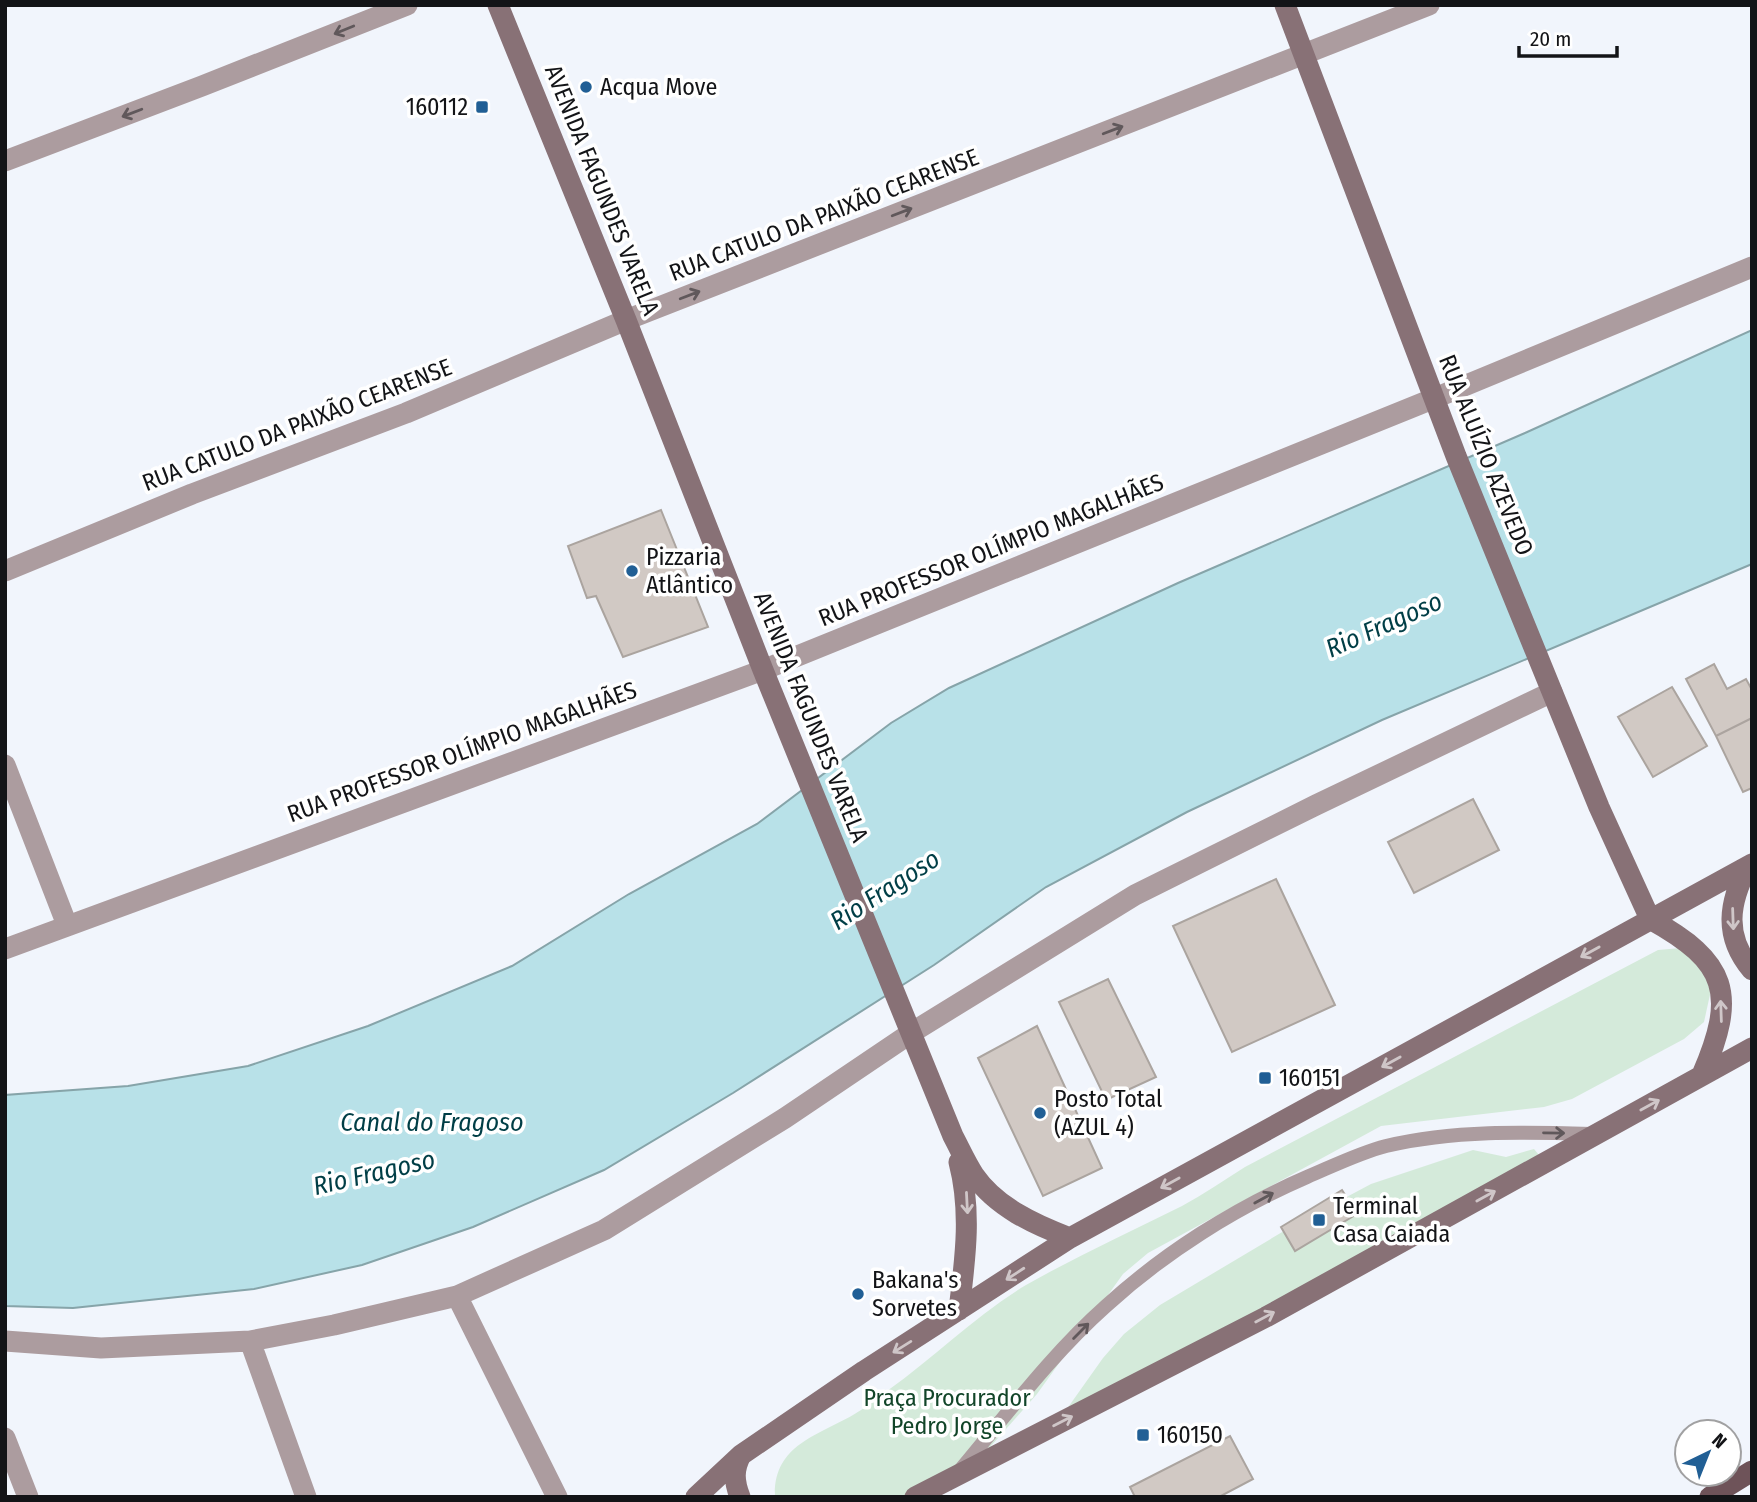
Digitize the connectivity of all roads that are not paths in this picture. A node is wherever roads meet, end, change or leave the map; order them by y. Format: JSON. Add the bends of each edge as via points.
{"nodes":[{"id":1,"x":407,"y":5,"type":"edge"},
{"id":2,"x":498,"y":5,"type":"edge"},
{"id":3,"x":1285,"y":5,"type":"edge"},
{"id":4,"x":1429,"y":5,"type":"edge"},
{"id":5,"x":1304,"y":55,"type":"junction"},
{"id":6,"x":5,"y":160,"type":"edge"},
{"id":7,"x":1752,"y":267,"type":"edge"},
{"id":8,"x":626,"y":320,"type":"junction"},
{"id":9,"x":1435,"y":398,"type":"junction"},
{"id":10,"x":5,"y":571,"type":"edge"},
{"id":11,"x":763,"y":670,"type":"junction"},
{"id":12,"x":1552,"y":692,"type":"junction"},
{"id":13,"x":5,"y":765,"type":"edge"},
{"id":14,"x":1750,"y":865,"type":"edge"},
{"id":15,"x":1650,"y":919,"type":"junction"},
{"id":16,"x":67,"y":925,"type":"junction"},
{"id":17,"x":5,"y":949,"type":"edge"},
{"id":18,"x":1752,"y":970,"type":"edge"},
{"id":19,"x":911,"y":1033,"type":"junction"},
{"id":20,"x":1752,"y":1048,"type":"edge"},
{"id":21,"x":1702,"y":1075,"type":"junction"},
{"id":22,"x":1598,"y":1134,"type":"junction"},
{"id":23,"x":953,"y":1136,"type":"junction"},
{"id":24,"x":1070,"y":1238,"type":"junction"},
{"id":25,"x":457,"y":1296,"type":"junction"},
{"id":26,"x":959,"y":1310,"type":"junction"},
{"id":27,"x":5,"y":1341,"type":"edge"},
{"id":28,"x":250,"y":1341,"type":"junction"},
{"id":29,"x":5,"y":1438,"type":"edge"},
{"id":30,"x":741,"y":1455,"type":"junction"},
{"id":31,"x":1752,"y":1471,"type":"edge"},
{"id":32,"x":956,"y":1475,"type":"junction"},
{"id":33,"x":28,"y":1497,"type":"edge"},
{"id":34,"x":306,"y":1497,"type":"edge"},
{"id":35,"x":556,"y":1497,"type":"edge"},
{"id":36,"x":696,"y":1497,"type":"edge"},
{"id":37,"x":740,"y":1497,"type":"edge"},
{"id":38,"x":915,"y":1497,"type":"edge"},
{"id":39,"x":1710,"y":1497,"type":"edge"}],
"edges":[{"from":1,"to":6,"type":"street","one_way":true},
{"from":2,"to":8,"type":"main road","name":"AVENIDA FAGUNDES VARELA"},
{"from":3,"to":5,"type":"main road","name":"RUA ALUÍZIO AZEVEDO"},
{"from":4,"to":5,"type":"street","name":"RUA CATULO DA PAIXÃO CEARENSE"},
{"from":8,"to":5,"type":"street","name":"RUA CATULO DA PAIXÃO CEARENSE","one_way":true},
{"from":5,"to":9,"type":"main road","name":"RUA ALUÍZIO AZEVEDO"},
{"from":7,"to":9,"type":"street","name":"RUA PROFESSOR OLÍMPIO MAGALHÃES"},
{"from":8,"to":10,"type":"street","name":"RUA CATULO DA PAIXÃO CEARENSE","via":[[406,413]]},
{"from":8,"to":11,"type":"main road","name":"AVENIDA FAGUNDES VARELA"},
{"from":9,"to":11,"type":"street","name":"RUA PROFESSOR OLÍMPIO MAGALHÃES"},
{"from":9,"to":12,"type":"main road","name":"RUA ALUÍZIO AZEVEDO"},
{"from":11,"to":16,"type":"street","name":"RUA PROFESSOR OLÍMPIO MAGALHÃES"},
{"from":11,"to":19,"type":"main road","name":"AVENIDA FAGUNDES VARELA"},
{"from":12,"to":15,"type":"main road","name":"RUA ALUÍZIO AZEVEDO"},
{"from":12,"to":19,"type":"street","via":[[1135,895]]},
{"from":13,"to":16,"type":"street"},
{"from":14,"to":15,"type":"main road"},
{"from":14,"to":18,"type":"main road","one_way":true,"via":[[1736,889],[1731,917],[1736,943]]},
{"from":21,"to":15,"type":"main road","one_way":true,"via":[[1722,1020],[1713,969],[1699,951]]},
{"from":15,"to":24,"type":"main road","one_way":true},
{"from":16,"to":17,"type":"street","name":"RUA PROFESSOR OLÍMPIO MAGALHÃES"},
{"from":19,"to":23,"type":"main road","name":"AVENIDA FAGUNDES VARELA"},
{"from":19,"to":25,"type":"street","via":[[604,1230]]},
{"from":20,"to":21,"type":"main road"},
{"from":22,"to":21,"type":"main road","one_way":true},
{"from":32,"to":22,"type":"main road","one_way":true,"via":[[1266,1317]]},
{"from":32,"to":22,"type":"lane","one_way":true,"via":[[1043,1371],[1105,1307],[1227,1218],[1283,1188],[1355,1156],[1420,1140],[1486,1133]]},
{"from":23,"to":24,"type":"main road","name":"AVENIDA FAGUNDES VARELA","via":[[975,1177],[994,1196],[1026,1219]]},
{"from":23,"to":26,"type":"main road","name":"AVENIDA FAGUNDES VARELA","one_way":true,"via":[[966,1188],[968,1224]]},
{"from":24,"to":26,"type":"main road","one_way":true},
{"from":25,"to":28,"type":"street"},
{"from":25,"to":35,"type":"street"},
{"from":26,"to":30,"type":"main road","one_way":true},
{"from":27,"to":28,"type":"street","via":[[101,1348]]},
{"from":28,"to":34,"type":"street"},
{"from":29,"to":33,"type":"street"},
{"from":30,"to":36,"type":"main road"},
{"from":30,"to":37,"type":"main road","via":[[734,1477]]},
{"from":31,"to":39,"type":"main road"},
{"from":32,"to":38,"type":"main road"}]}
